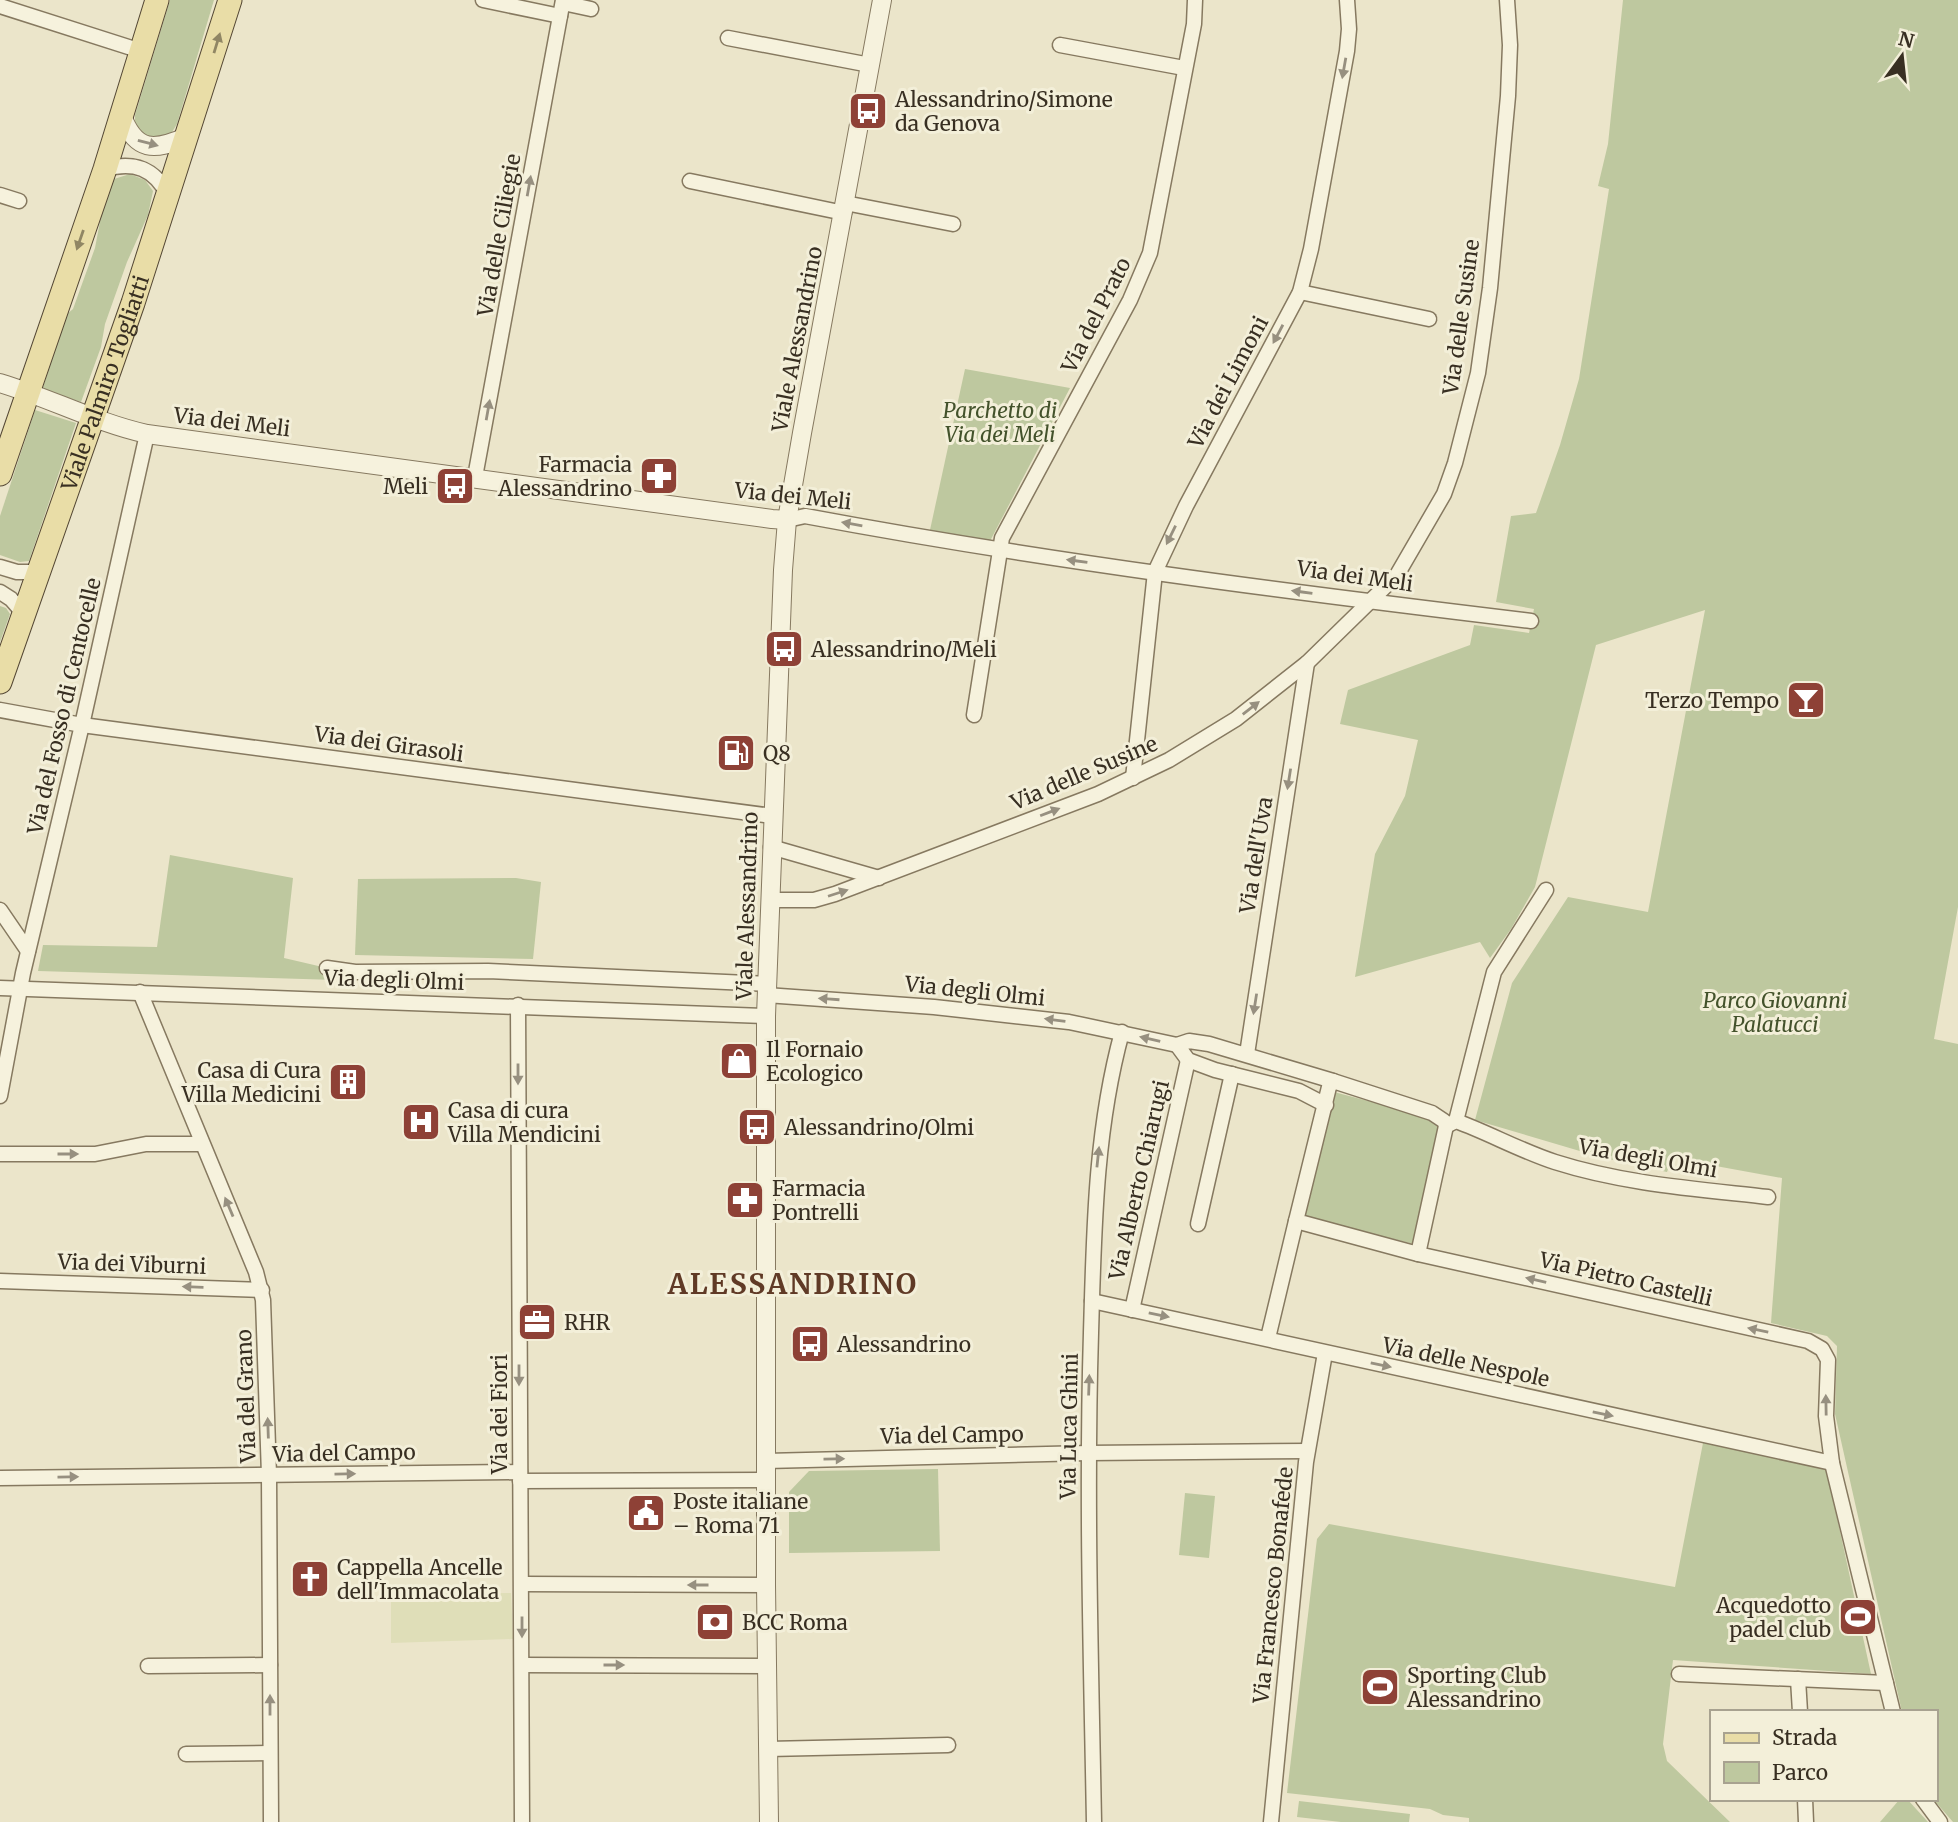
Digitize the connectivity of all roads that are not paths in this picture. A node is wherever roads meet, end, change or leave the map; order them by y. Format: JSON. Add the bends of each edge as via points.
{"nodes":[{"id":1,"x":156,"y":0,"type":"edge"},
{"id":2,"x":230,"y":0,"type":"edge"},
{"id":3,"x":483,"y":0,"type":"edge"},
{"id":4,"x":882,"y":0,"type":"edge"},
{"id":5,"x":1195,"y":0,"type":"edge"},
{"id":6,"x":1347,"y":0,"type":"edge"},
{"id":7,"x":1507,"y":0,"type":"edge"},
{"id":8,"x":0,"y":6,"type":"edge"},
{"id":9,"x":562,"y":6,"type":"edge"},
{"id":10,"x":592,"y":9,"type":"dead end"},
{"id":11,"x":728,"y":38,"type":"dead end"},
{"id":12,"x":1060,"y":45,"type":"dead end"},
{"id":13,"x":141,"y":51,"type":"junction"},
{"id":14,"x":870,"y":65,"type":"junction"},
{"id":15,"x":1184,"y":68,"type":"junction"},
{"id":16,"x":122,"y":116,"type":"junction"},
{"id":17,"x":186,"y":137,"type":"junction"},
{"id":18,"x":106,"y":169,"type":"junction"},
{"id":19,"x":690,"y":181,"type":"dead end"},
{"id":20,"x":0,"y":195,"type":"edge"},
{"id":21,"x":168,"y":195,"type":"junction"},
{"id":22,"x":19,"y":201,"type":"dead end"},
{"id":23,"x":845,"y":208,"type":"junction"},
{"id":24,"x":953,"y":224,"type":"dead end"},
{"id":25,"x":1300,"y":292,"type":"junction"},
{"id":26,"x":1429,"y":319,"type":"dead end"},
{"id":27,"x":0,"y":383,"type":"edge"},
{"id":28,"x":28,"y":391,"type":"junction"},
{"id":29,"x":94,"y":417,"type":"junction"},
{"id":30,"x":147,"y":434,"type":"junction"},
{"id":31,"x":0,"y":474,"type":"edge"},
{"id":32,"x":475,"y":477,"type":"junction"},
{"id":33,"x":787,"y":520,"type":"junction"},
{"id":34,"x":999,"y":550,"type":"junction"},
{"id":35,"x":0,"y":567,"type":"edge"},
{"id":36,"x":40,"y":572,"type":"junction"},
{"id":37,"x":1155,"y":572,"type":"junction"},
{"id":38,"x":0,"y":593,"type":"edge"},
{"id":39,"x":1370,"y":602,"type":"junction"},
{"id":40,"x":24,"y":614,"type":"junction"},
{"id":41,"x":1531,"y":621,"type":"dead end"},
{"id":42,"x":1307,"y":663,"type":"junction"},
{"id":43,"x":0,"y":682,"type":"edge"},
{"id":44,"x":0,"y":710,"type":"edge"},
{"id":45,"x":974,"y":715,"type":"dead end"},
{"id":46,"x":82,"y":725,"type":"junction"},
{"id":47,"x":1133,"y":778,"type":"junction"},
{"id":48,"x":772,"y":816,"type":"junction"},
{"id":49,"x":771,"y":847,"type":"junction"},
{"id":50,"x":879,"y":878,"type":"junction"},
{"id":51,"x":1546,"y":890,"type":"dead end"},
{"id":52,"x":770,"y":900,"type":"junction"},
{"id":53,"x":0,"y":910,"type":"edge"},
{"id":54,"x":29,"y":951,"type":"junction"},
{"id":55,"x":327,"y":968,"type":"dead end"},
{"id":56,"x":0,"y":988,"type":"edge"},
{"id":57,"x":20,"y":988,"type":"junction"},
{"id":58,"x":766,"y":990,"type":"junction"},
{"id":59,"x":140,"y":992,"type":"junction"},
{"id":60,"x":518,"y":1005,"type":"junction"},
{"id":61,"x":766,"y":1016,"type":"junction"},
{"id":62,"x":1122,"y":1032,"type":"junction"},
{"id":63,"x":1177,"y":1045,"type":"junction"},
{"id":64,"x":1247,"y":1054,"type":"junction"},
{"id":65,"x":1188,"y":1060,"type":"junction"},
{"id":66,"x":1283,"y":1065,"type":"junction"},
{"id":67,"x":1232,"y":1074,"type":"junction"},
{"id":68,"x":1333,"y":1081,"type":"junction"},
{"id":69,"x":1279,"y":1086,"type":"junction"},
{"id":70,"x":0,"y":1096,"type":"edge"},
{"id":71,"x":1326,"y":1105,"type":"junction"},
{"id":72,"x":1451,"y":1123,"type":"junction"},
{"id":73,"x":202,"y":1144,"type":"junction"},
{"id":74,"x":0,"y":1154,"type":"edge"},
{"id":75,"x":1768,"y":1197,"type":"dead end"},
{"id":76,"x":1296,"y":1222,"type":"junction"},
{"id":77,"x":1198,"y":1224,"type":"dead end"},
{"id":78,"x":1418,"y":1254,"type":"junction"},
{"id":79,"x":0,"y":1281,"type":"edge"},
{"id":80,"x":262,"y":1290,"type":"junction"},
{"id":81,"x":1092,"y":1301,"type":"junction"},
{"id":82,"x":1132,"y":1310,"type":"junction"},
{"id":83,"x":1268,"y":1338,"type":"junction"},
{"id":84,"x":1325,"y":1353,"type":"junction"},
{"id":85,"x":1307,"y":1451,"type":"junction"},
{"id":86,"x":1088,"y":1453,"type":"junction"},
{"id":87,"x":766,"y":1461,"type":"junction"},
{"id":88,"x":1832,"y":1463,"type":"junction"},
{"id":89,"x":269,"y":1475,"type":"junction"},
{"id":90,"x":520,"y":1477,"type":"junction"},
{"id":91,"x":0,"y":1478,"type":"edge"},
{"id":92,"x":766,"y":1480,"type":"junction"},
{"id":93,"x":522,"y":1584,"type":"junction"},
{"id":94,"x":766,"y":1585,"type":"junction"},
{"id":95,"x":270,"y":1665,"type":"junction"},
{"id":96,"x":522,"y":1665,"type":"junction"},
{"id":97,"x":148,"y":1666,"type":"dead end"},
{"id":98,"x":767,"y":1666,"type":"junction"},
{"id":99,"x":1679,"y":1674,"type":"dead end"},
{"id":100,"x":1798,"y":1679,"type":"junction"},
{"id":101,"x":1886,"y":1683,"type":"junction"},
{"id":102,"x":1800,"y":1710,"type":"edge"},
{"id":103,"x":1893,"y":1710,"type":"edge"},
{"id":104,"x":948,"y":1745,"type":"dead end"},
{"id":105,"x":768,"y":1749,"type":"junction"},
{"id":106,"x":270,"y":1753,"type":"junction"},
{"id":107,"x":186,"y":1754,"type":"dead end"},
{"id":108,"x":1805,"y":1801,"type":"edge"},
{"id":109,"x":1924,"y":1801,"type":"edge"},
{"id":110,"x":271,"y":1822,"type":"edge"},
{"id":111,"x":522,"y":1822,"type":"edge"},
{"id":112,"x":769,"y":1822,"type":"edge"},
{"id":113,"x":1094,"y":1822,"type":"edge"},
{"id":114,"x":1271,"y":1822,"type":"edge"},
{"id":115,"x":1806,"y":1822,"type":"edge"},
{"id":116,"x":1940,"y":1822,"type":"edge"}],
"edges":[{"from":1,"to":13,"type":"main road"},
{"from":17,"to":2,"type":"main road","name":"Viale Palmiro Togliatti","one_way":true},
{"from":3,"to":9,"type":"street"},
{"from":4,"to":14,"type":"street","name":"Viale Alessandrino"},
{"from":5,"to":15,"type":"street","name":"Via del Prato"},
{"from":6,"to":25,"type":"street","name":"Via dei Limoni","one_way":true,"via":[[1347,51]]},
{"from":7,"to":39,"type":"street","name":"Via delle Susine","via":[[1508,96],[1476,383],[1444,494],[1397,575]]},
{"from":8,"to":13,"type":"street"},
{"from":9,"to":10,"type":"street"},
{"from":32,"to":9,"type":"street","name":"Via delle Ciliegie","one_way":true},
{"from":11,"to":14,"type":"street"},
{"from":12,"to":15,"type":"street"},
{"from":13,"to":16,"type":"main road"},
{"from":14,"to":23,"type":"street","name":"Viale Alessandrino"},
{"from":15,"to":34,"type":"street","name":"Via del Prato","via":[[1158,218],[1143,275]]},
{"from":16,"to":17,"type":"street","one_way":true,"via":[[130,134],[142,144],[158,147]]},
{"from":16,"to":18,"type":"main road"},
{"from":17,"to":21,"type":"main road","name":"Viale Palmiro Togliatti"},
{"from":18,"to":21,"type":"street","via":[[132,165],[149,171]]},
{"from":18,"to":28,"type":"main road","one_way":true},
{"from":19,"to":23,"type":"street"},
{"from":20,"to":22,"type":"street"},
{"from":21,"to":29,"type":"main road","name":"Viale Palmiro Togliatti"},
{"from":23,"to":24,"type":"street"},
{"from":23,"to":33,"type":"street","name":"Viale Alessandrino"},
{"from":25,"to":26,"type":"street"},
{"from":25,"to":37,"type":"street","name":"Via dei Limoni","one_way":true},
{"from":27,"to":28,"type":"street","name":"Via dei Meli"},
{"from":28,"to":29,"type":"street","name":"Via dei Meli"},
{"from":28,"to":31,"type":"main road"},
{"from":29,"to":30,"type":"street","name":"Via dei Meli"},
{"from":29,"to":36,"type":"main road","name":"Viale Palmiro Togliatti"},
{"from":30,"to":32,"type":"street","name":"Via dei Meli"},
{"from":30,"to":46,"type":"street","name":"Via del Fosso di Centocelle"},
{"from":32,"to":33,"type":"street","name":"Via dei Meli"},
{"from":34,"to":33,"type":"street","name":"Via dei Meli","one_way":true,"via":[[805,516]]},
{"from":33,"to":48,"type":"street","name":"Viale Alessandrino"},
{"from":37,"to":34,"type":"street","name":"Via dei Meli","one_way":true},
{"from":34,"to":45,"type":"street","name":"Via del Prato"},
{"from":35,"to":36,"type":"street"},
{"from":36,"to":40,"type":"main road","name":"Viale Palmiro Togliatti"},
{"from":39,"to":37,"type":"street","name":"Via dei Meli","one_way":true},
{"from":37,"to":47,"type":"street","name":"Via dei Limoni"},
{"from":38,"to":40,"type":"street"},
{"from":39,"to":41,"type":"street","name":"Via dei Meli"},
{"from":39,"to":42,"type":"street","name":"Via delle Susine"},
{"from":40,"to":43,"type":"main road","name":"Viale Palmiro Togliatti"},
{"from":47,"to":42,"type":"street","name":"Via delle Susine","one_way":true,"via":[[1236,719]]},
{"from":42,"to":64,"type":"street","name":"Via dell'Uva","one_way":true},
{"from":44,"to":46,"type":"street","name":"Via dei Girasoli"},
{"from":46,"to":48,"type":"street","name":"Via dei Girasoli"},
{"from":46,"to":54,"type":"street","name":"Via del Fosso di Centocelle"},
{"from":50,"to":47,"type":"street","name":"Via delle Susine","one_way":true},
{"from":48,"to":49,"type":"street","name":"Viale Alessandrino"},
{"from":49,"to":50,"type":"street"},
{"from":49,"to":52,"type":"street","name":"Viale Alessandrino"},
{"from":52,"to":50,"type":"street","name":"Via delle Susine","one_way":true,"via":[[814,900]]},
{"from":51,"to":72,"type":"street","via":[[1494,972]]},
{"from":52,"to":58,"type":"street","name":"Viale Alessandrino"},
{"from":53,"to":54,"type":"street"},
{"from":54,"to":57,"type":"street","name":"Via del Fosso di Centocelle"},
{"from":55,"to":58,"type":"street","name":"Via degli Olmi","via":[[488,971]]},
{"from":56,"to":57,"type":"street","name":"Via degli Olmi"},
{"from":57,"to":59,"type":"street","name":"Via degli Olmi"},
{"from":57,"to":70,"type":"street","name":"Via del Fosso di Centocelle"},
{"from":58,"to":61,"type":"street","name":"Viale Alessandrino"},
{"from":62,"to":58,"type":"street","name":"Via degli Olmi","one_way":true,"via":[[1069,1022]]},
{"from":59,"to":60,"type":"street","name":"Via degli Olmi"},
{"from":59,"to":73,"type":"street","name":"Via del Grano"},
{"from":60,"to":61,"type":"street","name":"Via degli Olmi"},
{"from":60,"to":90,"type":"street","name":"Via dei Fiori","one_way":true},
{"from":61,"to":87,"type":"street","name":"Viale Alessandrino"},
{"from":63,"to":62,"type":"street","name":"Via degli Olmi","one_way":true},
{"from":81,"to":62,"type":"street","name":"Via Luca Ghini","one_way":true,"via":[[1099,1152]]},
{"from":63,"to":64,"type":"street","name":"Via degli Olmi","via":[[1194,1041]]},
{"from":63,"to":65,"type":"street"},
{"from":64,"to":66,"type":"street","name":"Via degli Olmi"},
{"from":65,"to":67,"type":"street"},
{"from":65,"to":82,"type":"street","name":"Via Alberto Chiarugi"},
{"from":66,"to":68,"type":"street","name":"Via degli Olmi"},
{"from":66,"to":69,"type":"street"},
{"from":67,"to":69,"type":"street"},
{"from":67,"to":77,"type":"street"},
{"from":68,"to":71,"type":"street"},
{"from":68,"to":72,"type":"street","name":"Via degli Olmi"},
{"from":69,"to":71,"type":"street"},
{"from":71,"to":76,"type":"street"},
{"from":72,"to":75,"type":"street","name":"Via degli Olmi","via":[[1594,1172]]},
{"from":72,"to":78,"type":"street"},
{"from":74,"to":73,"type":"street","one_way":true,"via":[[95,1154],[146,1144]]},
{"from":80,"to":73,"type":"street","name":"Via del Grano","one_way":true},
{"from":76,"to":78,"type":"street","name":"Via Pietro Castelli"},
{"from":76,"to":83,"type":"street"},
{"from":88,"to":78,"type":"street","name":"Via Pietro Castelli","one_way":true,"via":[[1826,1409],[1828,1360],[1822,1349],[1808,1341]]},
{"from":80,"to":79,"type":"street","name":"Via dei Viburni","one_way":true},
{"from":89,"to":80,"type":"street","name":"Via del Grano","one_way":true},
{"from":81,"to":82,"type":"street","name":"Via delle Nespole"},
{"from":86,"to":81,"type":"street","name":"Via Luca Ghini","one_way":true},
{"from":82,"to":83,"type":"street","name":"Via delle Nespole","one_way":true},
{"from":83,"to":84,"type":"street","name":"Via delle Nespole"},
{"from":84,"to":85,"type":"street","name":"Via Francesco Bonafede"},
{"from":84,"to":88,"type":"street","name":"Via delle Nespole","one_way":true},
{"from":85,"to":86,"type":"street","name":"Via del Campo"},
{"from":85,"to":114,"type":"street","name":"Via Francesco Bonafede"},
{"from":87,"to":86,"type":"street","name":"Via del Campo","one_way":true},
{"from":86,"to":113,"type":"street","name":"Via Luca Ghini"},
{"from":87,"to":92,"type":"street","name":"Viale Alessandrino"},
{"from":88,"to":101,"type":"street"},
{"from":89,"to":90,"type":"street","name":"Via del Campo","one_way":true},
{"from":91,"to":89,"type":"street","name":"Via del Campo","one_way":true},
{"from":89,"to":95,"type":"street","name":"Via del Grano"},
{"from":90,"to":92,"type":"street","name":"Via del Campo"},
{"from":90,"to":93,"type":"street","name":"Via dei Fiori"},
{"from":92,"to":94,"type":"street","name":"Viale Alessandrino"},
{"from":94,"to":93,"type":"street","one_way":true},
{"from":93,"to":96,"type":"street","name":"Via dei Fiori","one_way":true},
{"from":94,"to":98,"type":"street","name":"Viale Alessandrino"},
{"from":95,"to":97,"type":"street"},
{"from":106,"to":95,"type":"street","name":"Via del Grano","one_way":true},
{"from":96,"to":98,"type":"street","one_way":true},
{"from":96,"to":111,"type":"street","name":"Via dei Fiori"},
{"from":98,"to":105,"type":"street","name":"Viale Alessandrino"},
{"from":99,"to":100,"type":"street"},
{"from":100,"to":101,"type":"street"},
{"from":100,"to":102,"type":"street"},
{"from":101,"to":103,"type":"street"},
{"from":104,"to":105,"type":"street"},
{"from":105,"to":112,"type":"street","name":"Viale Alessandrino"},
{"from":106,"to":107,"type":"street"},
{"from":106,"to":110,"type":"street","name":"Via del Grano"},
{"from":108,"to":115,"type":"street"},
{"from":109,"to":116,"type":"street"}]}
